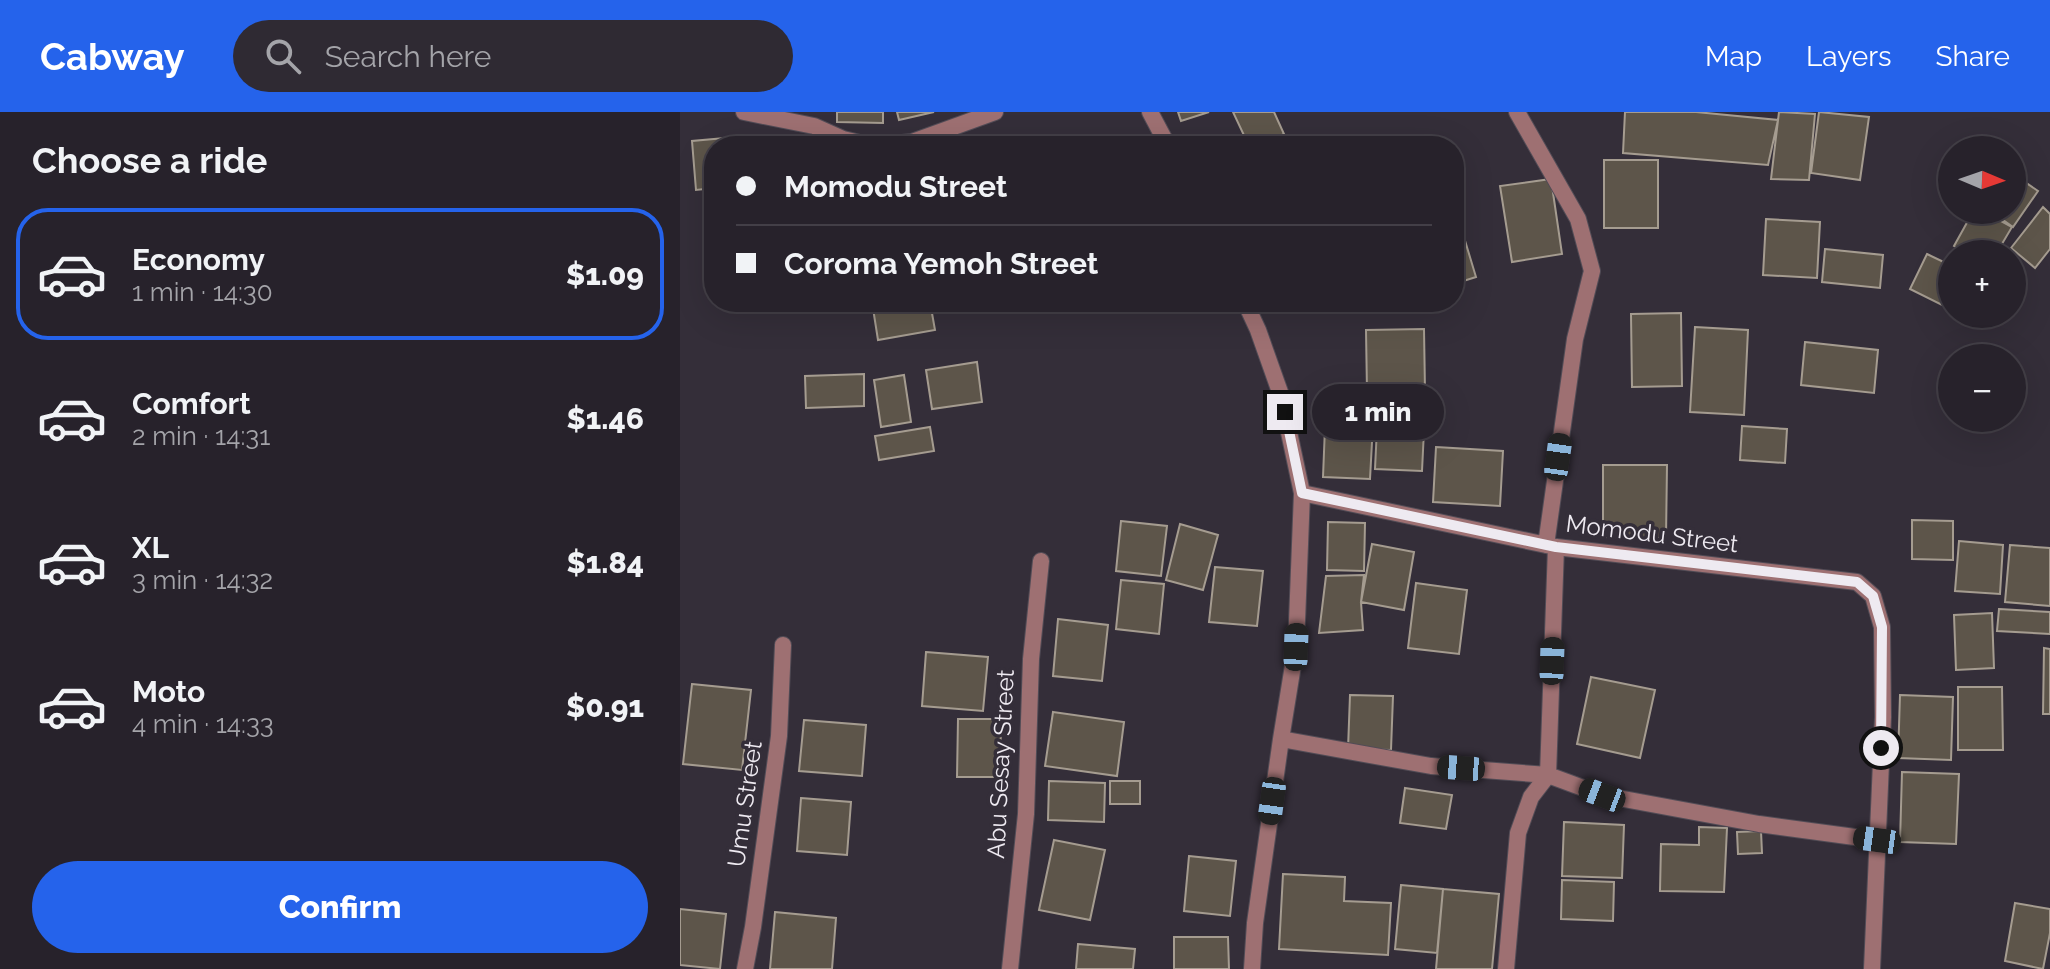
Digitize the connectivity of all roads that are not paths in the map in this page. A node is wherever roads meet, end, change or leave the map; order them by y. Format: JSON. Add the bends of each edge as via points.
{"nodes":[{"id":1,"x":744,"y":112,"type":"edge"},
{"id":2,"x":995,"y":112,"type":"edge"},
{"id":3,"x":1150,"y":112,"type":"edge"},
{"id":4,"x":1517,"y":112,"type":"edge"},
{"id":5,"x":836,"y":136,"type":"edge"},
{"id":6,"x":929,"y":136,"type":"edge"},
{"id":7,"x":1163,"y":136,"type":"edge"},
{"id":8,"x":1250,"y":312,"type":"edge"},
{"id":9,"x":1302,"y":493,"type":"junction"},
{"id":10,"x":1551,"y":546,"type":"junction"},
{"id":11,"x":1041,"y":561,"type":"dead end"},
{"id":12,"x":783,"y":645,"type":"dead end"},
{"id":13,"x":1281,"y":739,"type":"junction"},
{"id":14,"x":1548,"y":775,"type":"junction"},
{"id":15,"x":1877,"y":840,"type":"junction"},
{"id":16,"x":745,"y":969,"type":"edge"},
{"id":17,"x":1010,"y":969,"type":"edge"},
{"id":18,"x":1252,"y":969,"type":"edge"},
{"id":19,"x":1506,"y":969,"type":"edge"},
{"id":20,"x":1872,"y":969,"type":"edge"}],
"edges":[{"from":1,"to":5,"type":"street","via":[[814,126]]},
{"from":2,"to":6,"type":"street"},
{"from":3,"to":7,"type":"street"},
{"from":4,"to":10,"type":"street","via":[[1578,219],[1592,271],[1575,339]]},
{"from":8,"to":9,"type":"street","via":[[1281,395]]},
{"from":9,"to":10,"type":"street","name":"Momodu Street"},
{"from":9,"to":13,"type":"street","via":[[1296,647]]},
{"from":10,"to":14,"type":"street"},
{"from":10,"to":15,"type":"street","name":"Momodu Street","via":[[1857,582],[1873,596],[1882,627]]},
{"from":11,"to":17,"type":"street","name":"Abu Sesay Street","via":[[1031,659],[1026,814]]},
{"from":12,"to":16,"type":"street","name":"Umu Street","via":[[779,736]]},
{"from":13,"to":14,"type":"street","via":[[1431,766]]},
{"from":13,"to":18,"type":"street"},
{"from":14,"to":15,"type":"street","via":[[1602,795]]},
{"from":14,"to":19,"type":"street","via":[[1531,797],[1518,833]]},
{"from":15,"to":20,"type":"street","name":"Momodu Street"}]}
